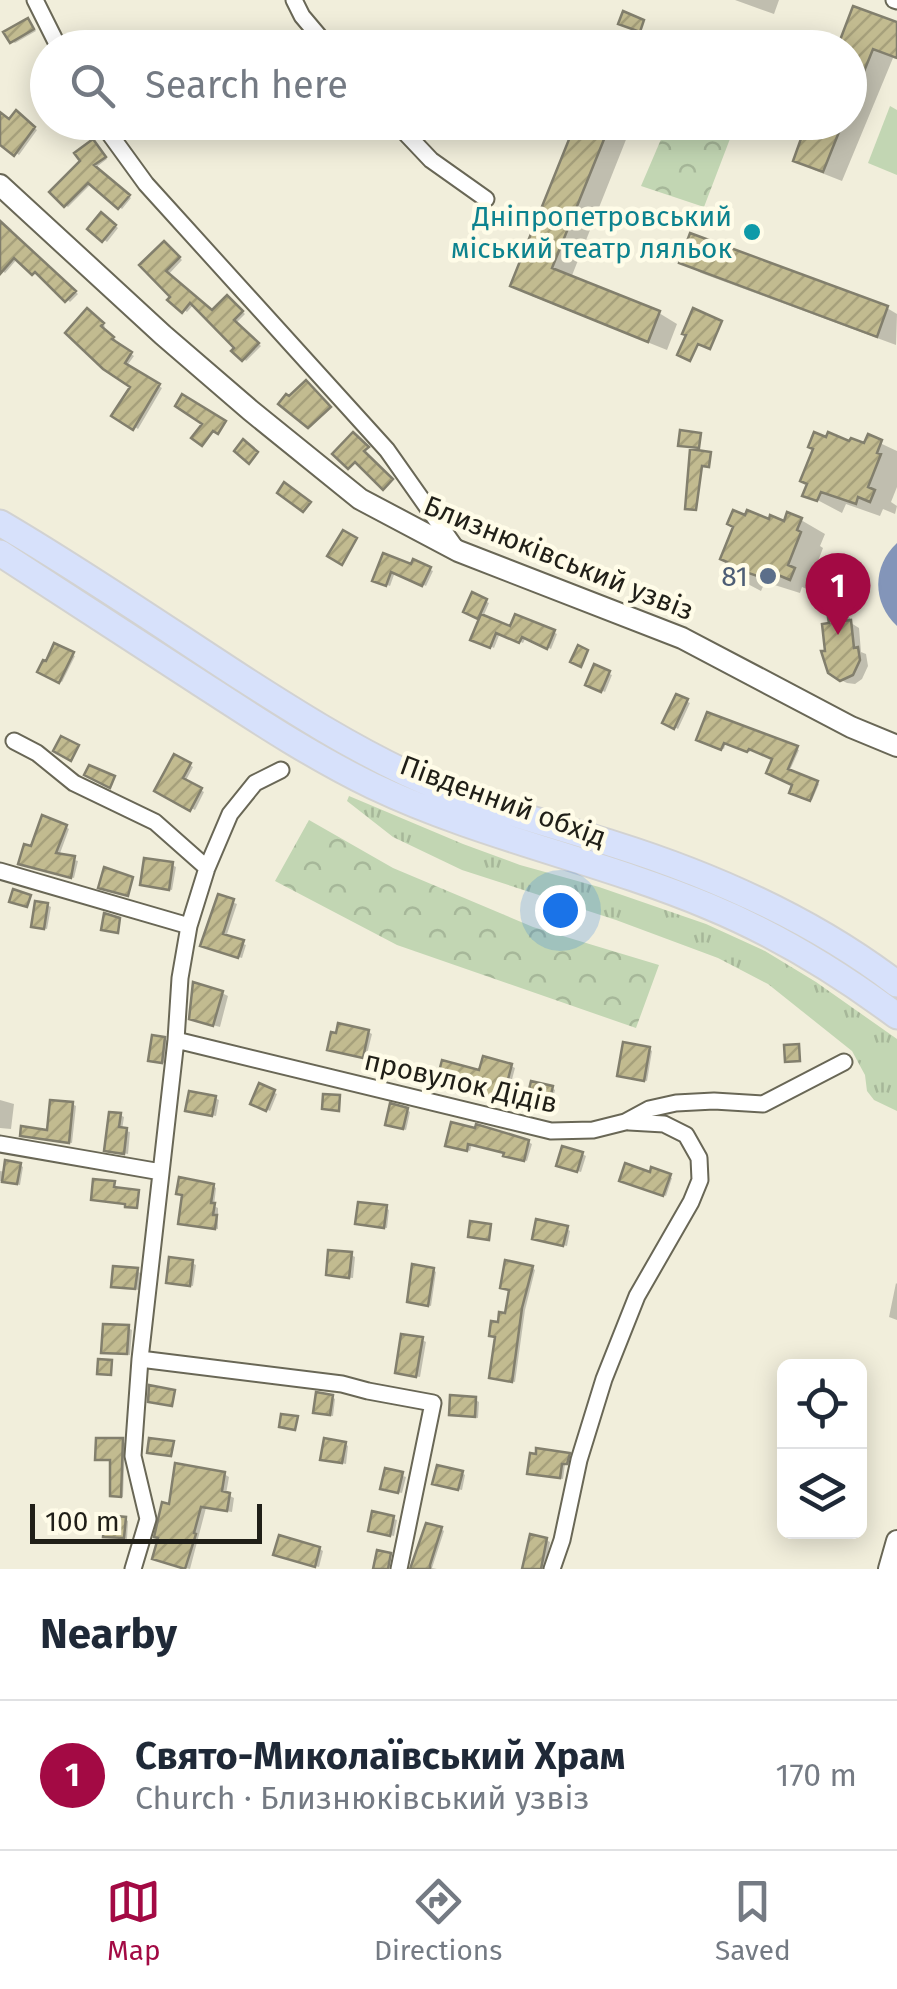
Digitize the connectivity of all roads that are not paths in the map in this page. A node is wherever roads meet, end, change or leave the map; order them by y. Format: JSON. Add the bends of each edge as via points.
{"nodes":[{"id":1,"x":35,"y":0,"type":"edge"},
{"id":2,"x":294,"y":0,"type":"edge"},
{"id":3,"x":50,"y":30,"type":"edge"},
{"id":4,"x":314,"y":30,"type":"edge"},
{"id":5,"x":114,"y":140,"type":"edge"},
{"id":6,"x":412,"y":140,"type":"edge"},
{"id":7,"x":0,"y":186,"type":"edge"},
{"id":8,"x":486,"y":200,"type":"dead end"},
{"id":9,"x":0,"y":522,"type":"edge"},
{"id":10,"x":458,"y":551,"type":"junction"},
{"id":11,"x":0,"y":553,"type":"edge"},
{"id":12,"x":14,"y":741,"type":"dead end"},
{"id":13,"x":897,"y":746,"type":"edge"},
{"id":14,"x":281,"y":770,"type":"dead end"},
{"id":15,"x":207,"y":868,"type":"junction"},
{"id":16,"x":0,"y":871,"type":"edge"},
{"id":17,"x":189,"y":926,"type":"junction"},
{"id":18,"x":897,"y":984,"type":"edge"},
{"id":19,"x":897,"y":1016,"type":"edge"},
{"id":20,"x":176,"y":1040,"type":"junction"},
{"id":21,"x":844,"y":1062,"type":"dead end"},
{"id":22,"x":625,"y":1122,"type":"junction"},
{"id":23,"x":0,"y":1144,"type":"edge"},
{"id":24,"x":162,"y":1172,"type":"junction"},
{"id":25,"x":140,"y":1360,"type":"junction"},
{"id":26,"x":897,"y":1541,"type":"edge"},
{"id":27,"x":134,"y":1569,"type":"edge"},
{"id":28,"x":399,"y":1569,"type":"edge"},
{"id":29,"x":552,"y":1569,"type":"edge"},
{"id":30,"x":889,"y":1569,"type":"edge"}],
"edges":[{"from":1,"to":3,"type":"street"},
{"from":2,"to":4,"type":"street"},
{"from":5,"to":10,"type":"street","via":[[146,184],[387,450]]},
{"from":6,"to":8,"type":"street"},
{"from":7,"to":10,"type":"street","name":"Близнюківський узвіз","via":[[332,479]]},
{"from":9,"to":18,"type":"main road","name":"Південний обхід","via":[[365,752],[466,797],[758,898]]},
{"from":10,"to":13,"type":"street","name":"Близнюківський узвіз","via":[[682,638]]},
{"from":11,"to":19,"type":"main road","name":"Південний обхід","via":[[358,778],[502,838],[709,906],[817,960]]},
{"from":12,"to":15,"type":"street","via":[[74,783],[155,822]]},
{"from":14,"to":15,"type":"street","via":[[255,783],[230,814]]},
{"from":15,"to":17,"type":"street"},
{"from":16,"to":17,"type":"street"},
{"from":17,"to":20,"type":"street"},
{"from":20,"to":22,"type":"street","name":"провулок Дідів","via":[[551,1131]]},
{"from":20,"to":24,"type":"street"},
{"from":21,"to":22,"type":"street","name":"провулок Дідів","via":[[762,1104],[676,1103]]},
{"from":22,"to":29,"type":"street","via":[[664,1124],[686,1135],[700,1180],[636,1296],[604,1379]]},
{"from":23,"to":24,"type":"street"},
{"from":24,"to":25,"type":"street"},
{"from":25,"to":27,"type":"street","via":[[132,1456],[148,1520]]},
{"from":25,"to":28,"type":"street","via":[[342,1384],[432,1403]]},
{"from":26,"to":30,"type":"street"}]}
